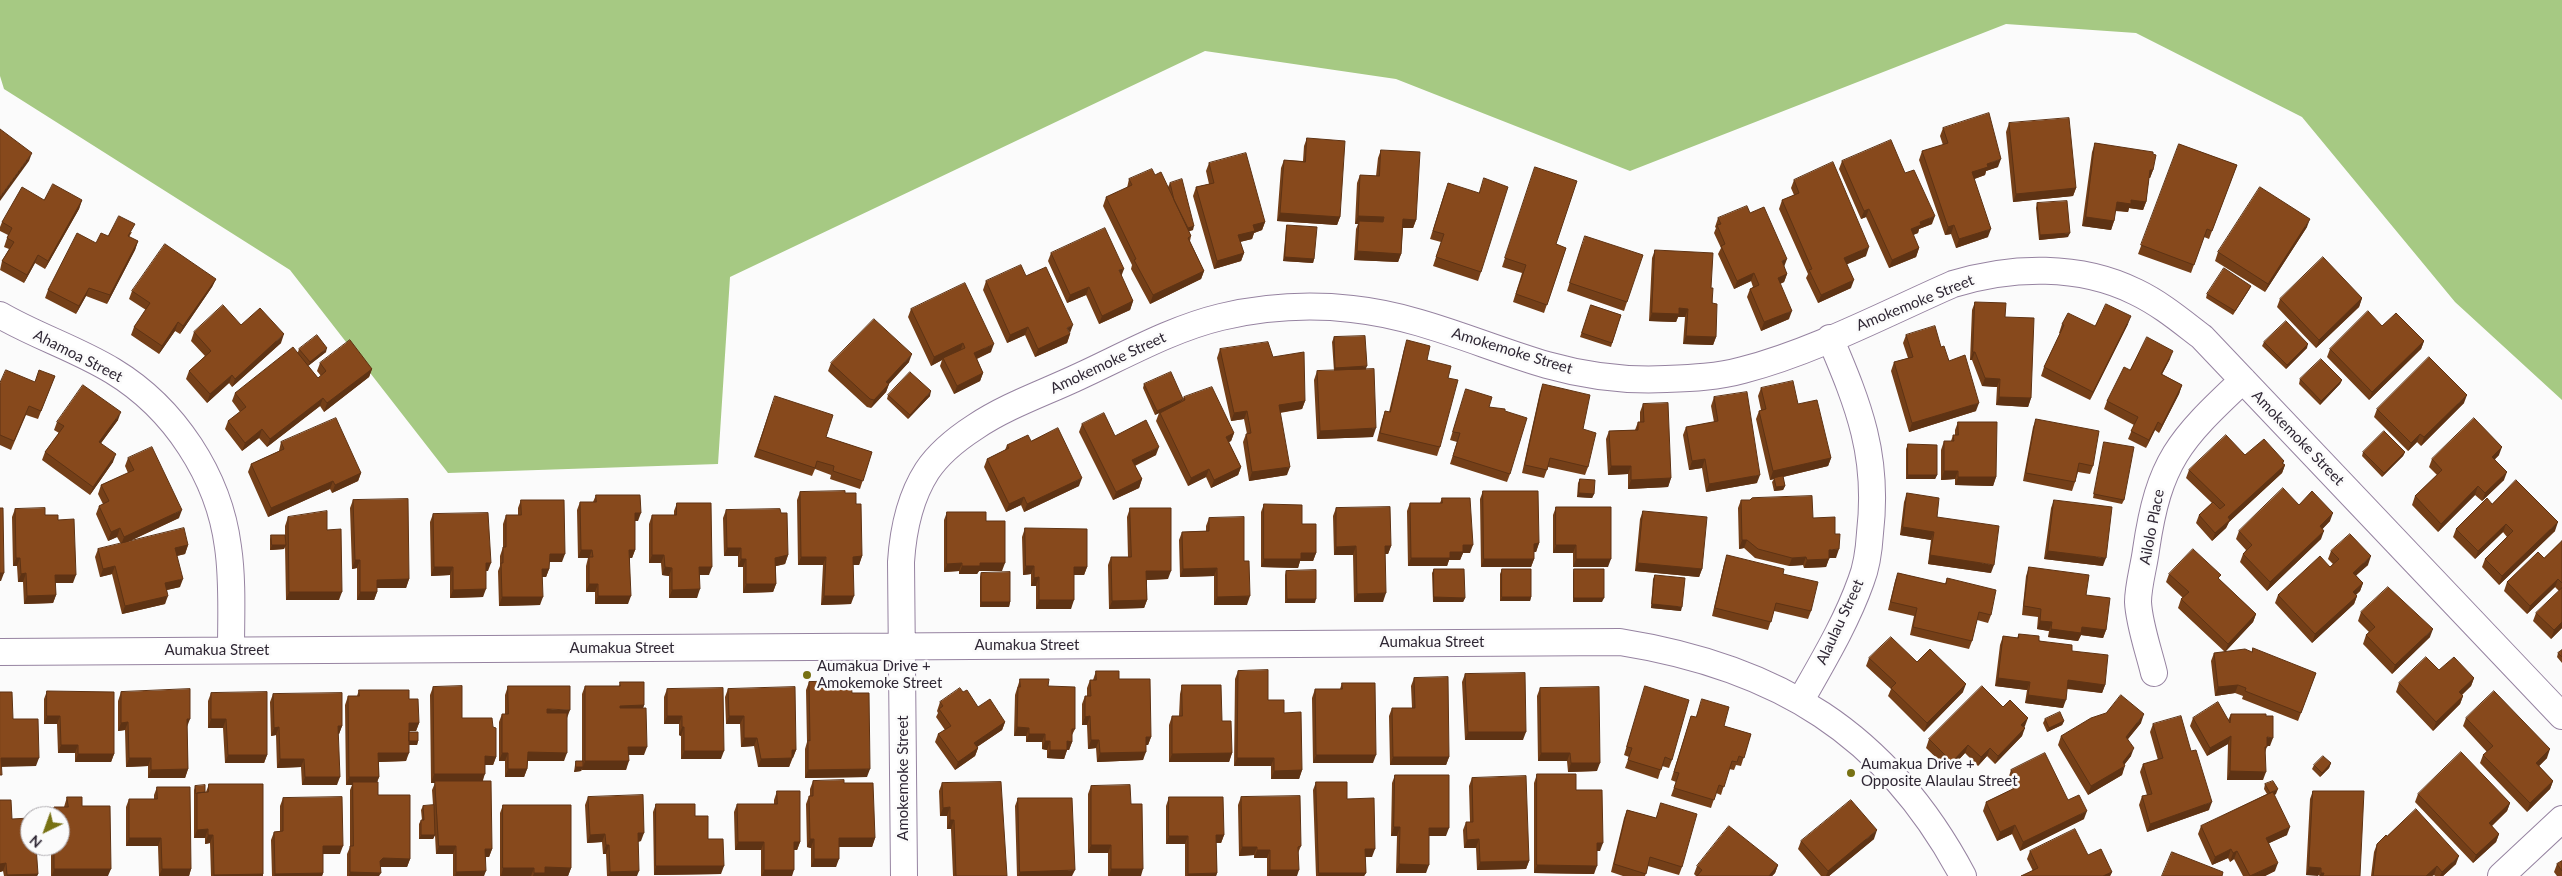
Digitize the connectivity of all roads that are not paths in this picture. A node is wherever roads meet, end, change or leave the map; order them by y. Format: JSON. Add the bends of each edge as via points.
{"nodes":[{"id":1,"x":0,"y":315,"type":"edge"},
{"id":2,"x":1830,"y":338,"type":"junction"},
{"id":3,"x":2243,"y":380,"type":"junction"},
{"id":4,"x":902,"y":646,"type":"junction"},
{"id":5,"x":232,"y":650,"type":"junction"},
{"id":6,"x":0,"y":652,"type":"edge"},
{"id":7,"x":2154,"y":673,"type":"dead end"},
{"id":8,"x":1801,"y":700,"type":"junction"},
{"id":9,"x":2562,"y":716,"type":"edge"},
{"id":10,"x":2562,"y":819,"type":"edge"},
{"id":11,"x":904,"y":876,"type":"edge"},
{"id":12,"x":1963,"y":876,"type":"edge"},
{"id":13,"x":2501,"y":876,"type":"edge"}],
"edges":[{"from":1,"to":5,"type":"street","name":"Ahamoa Street","via":[[113,371],[169,419],[187,442],[212,488],[223,523],[228,547]]},
{"from":2,"to":3,"type":"street","name":"Amokemoke Street","via":[[1978,276],[2004,271],[2069,272],[2136,291],[2170,311],[2202,337]]},
{"from":2,"to":4,"type":"street","name":"Amokemoke Street","via":[[1742,370],[1702,378],[1635,379],[1548,365],[1430,325],[1355,309],[1316,306],[1271,308],[1220,317],[1181,330],[999,414],[977,425],[946,450],[927,471],[908,514],[903,536]]},
{"from":2,"to":8,"type":"street","name":"Alaulau Street","via":[[1868,439],[1872,514],[1862,579],[1840,629]]},
{"from":3,"to":7,"type":"street","name":"Ailolo Place","via":[[2188,434],[2173,456],[2152,510],[2138,602]]},
{"from":3,"to":9,"type":"street","name":"Amokemoke Street"},
{"from":4,"to":5,"type":"street","name":"Aumakua Street"},
{"from":4,"to":8,"type":"street","name":"Aumakua Street","via":[[1620,642],[1708,660]]},
{"from":4,"to":11,"type":"street","name":"Amokemoke Street"},
{"from":5,"to":6,"type":"street","name":"Aumakua Street"},
{"from":8,"to":12,"type":"street","name":"Aumakua Street","via":[[1870,754],[1906,790],[1927,816]]},
{"from":10,"to":13,"type":"street"}]}
